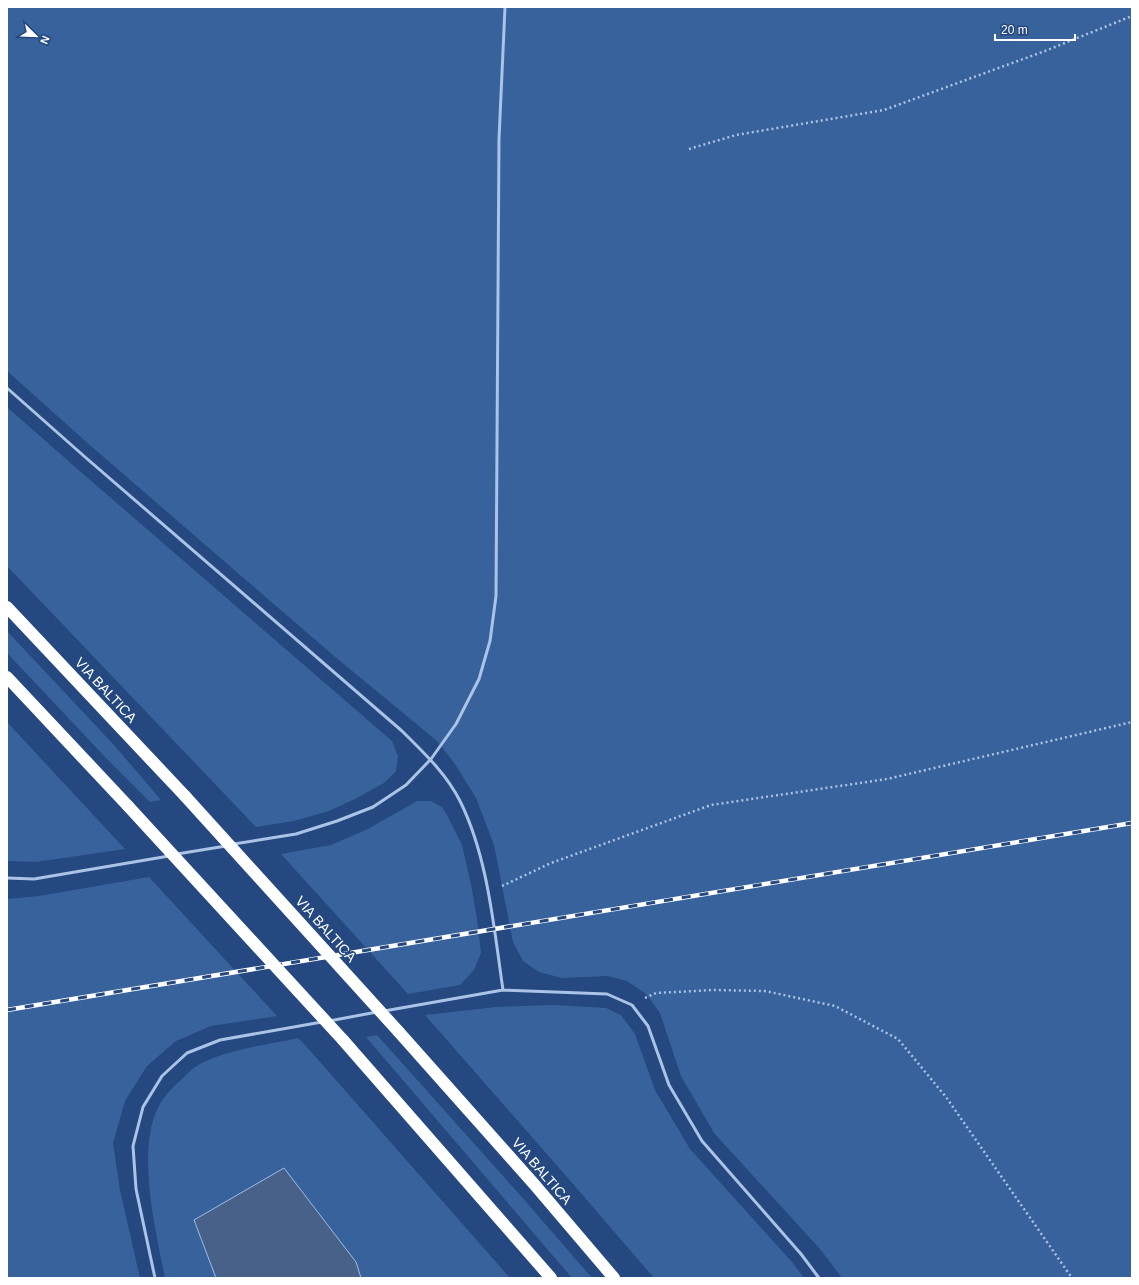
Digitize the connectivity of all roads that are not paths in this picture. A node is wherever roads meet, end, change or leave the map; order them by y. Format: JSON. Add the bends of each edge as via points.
{"nodes":[{"id":1,"x":505,"y":7,"type":"edge"},
{"id":2,"x":7,"y":388,"type":"edge"},
{"id":3,"x":7,"y":607,"type":"edge"},
{"id":4,"x":7,"y":677,"type":"edge"},
{"id":5,"x":431,"y":759,"type":"junction"},
{"id":6,"x":7,"y":878,"type":"edge"},
{"id":7,"x":503,"y":990,"type":"junction"},
{"id":8,"x":155,"y":1278,"type":"edge"},
{"id":9,"x":551,"y":1278,"type":"edge"},
{"id":10,"x":614,"y":1278,"type":"edge"},
{"id":11,"x":819,"y":1278,"type":"edge"}],
"edges":[{"from":1,"to":5,"type":"lane","via":[[498,139],[496,596],[490,641],[479,679],[456,724]]},
{"from":2,"to":5,"type":"lane"},
{"from":3,"to":10,"type":"highway","name":"VIA BALTICA","bridge":true,"via":[[185,796],[398,1031]]},
{"from":4,"to":9,"type":"highway","bridge":true,"via":[[343,1040]]},
{"from":5,"to":6,"type":"lane","via":[[406,785],[373,807],[296,834],[34,879]]},
{"from":5,"to":7,"type":"lane","via":[[460,800],[475,836],[488,893]]},
{"from":7,"to":8,"type":"lane","via":[[220,1040],[187,1053],[162,1076],[143,1107],[133,1146],[136,1189]]},
{"from":7,"to":11,"type":"lane","via":[[607,994],[632,1005],[648,1026],[669,1085],[702,1141]]}]}
